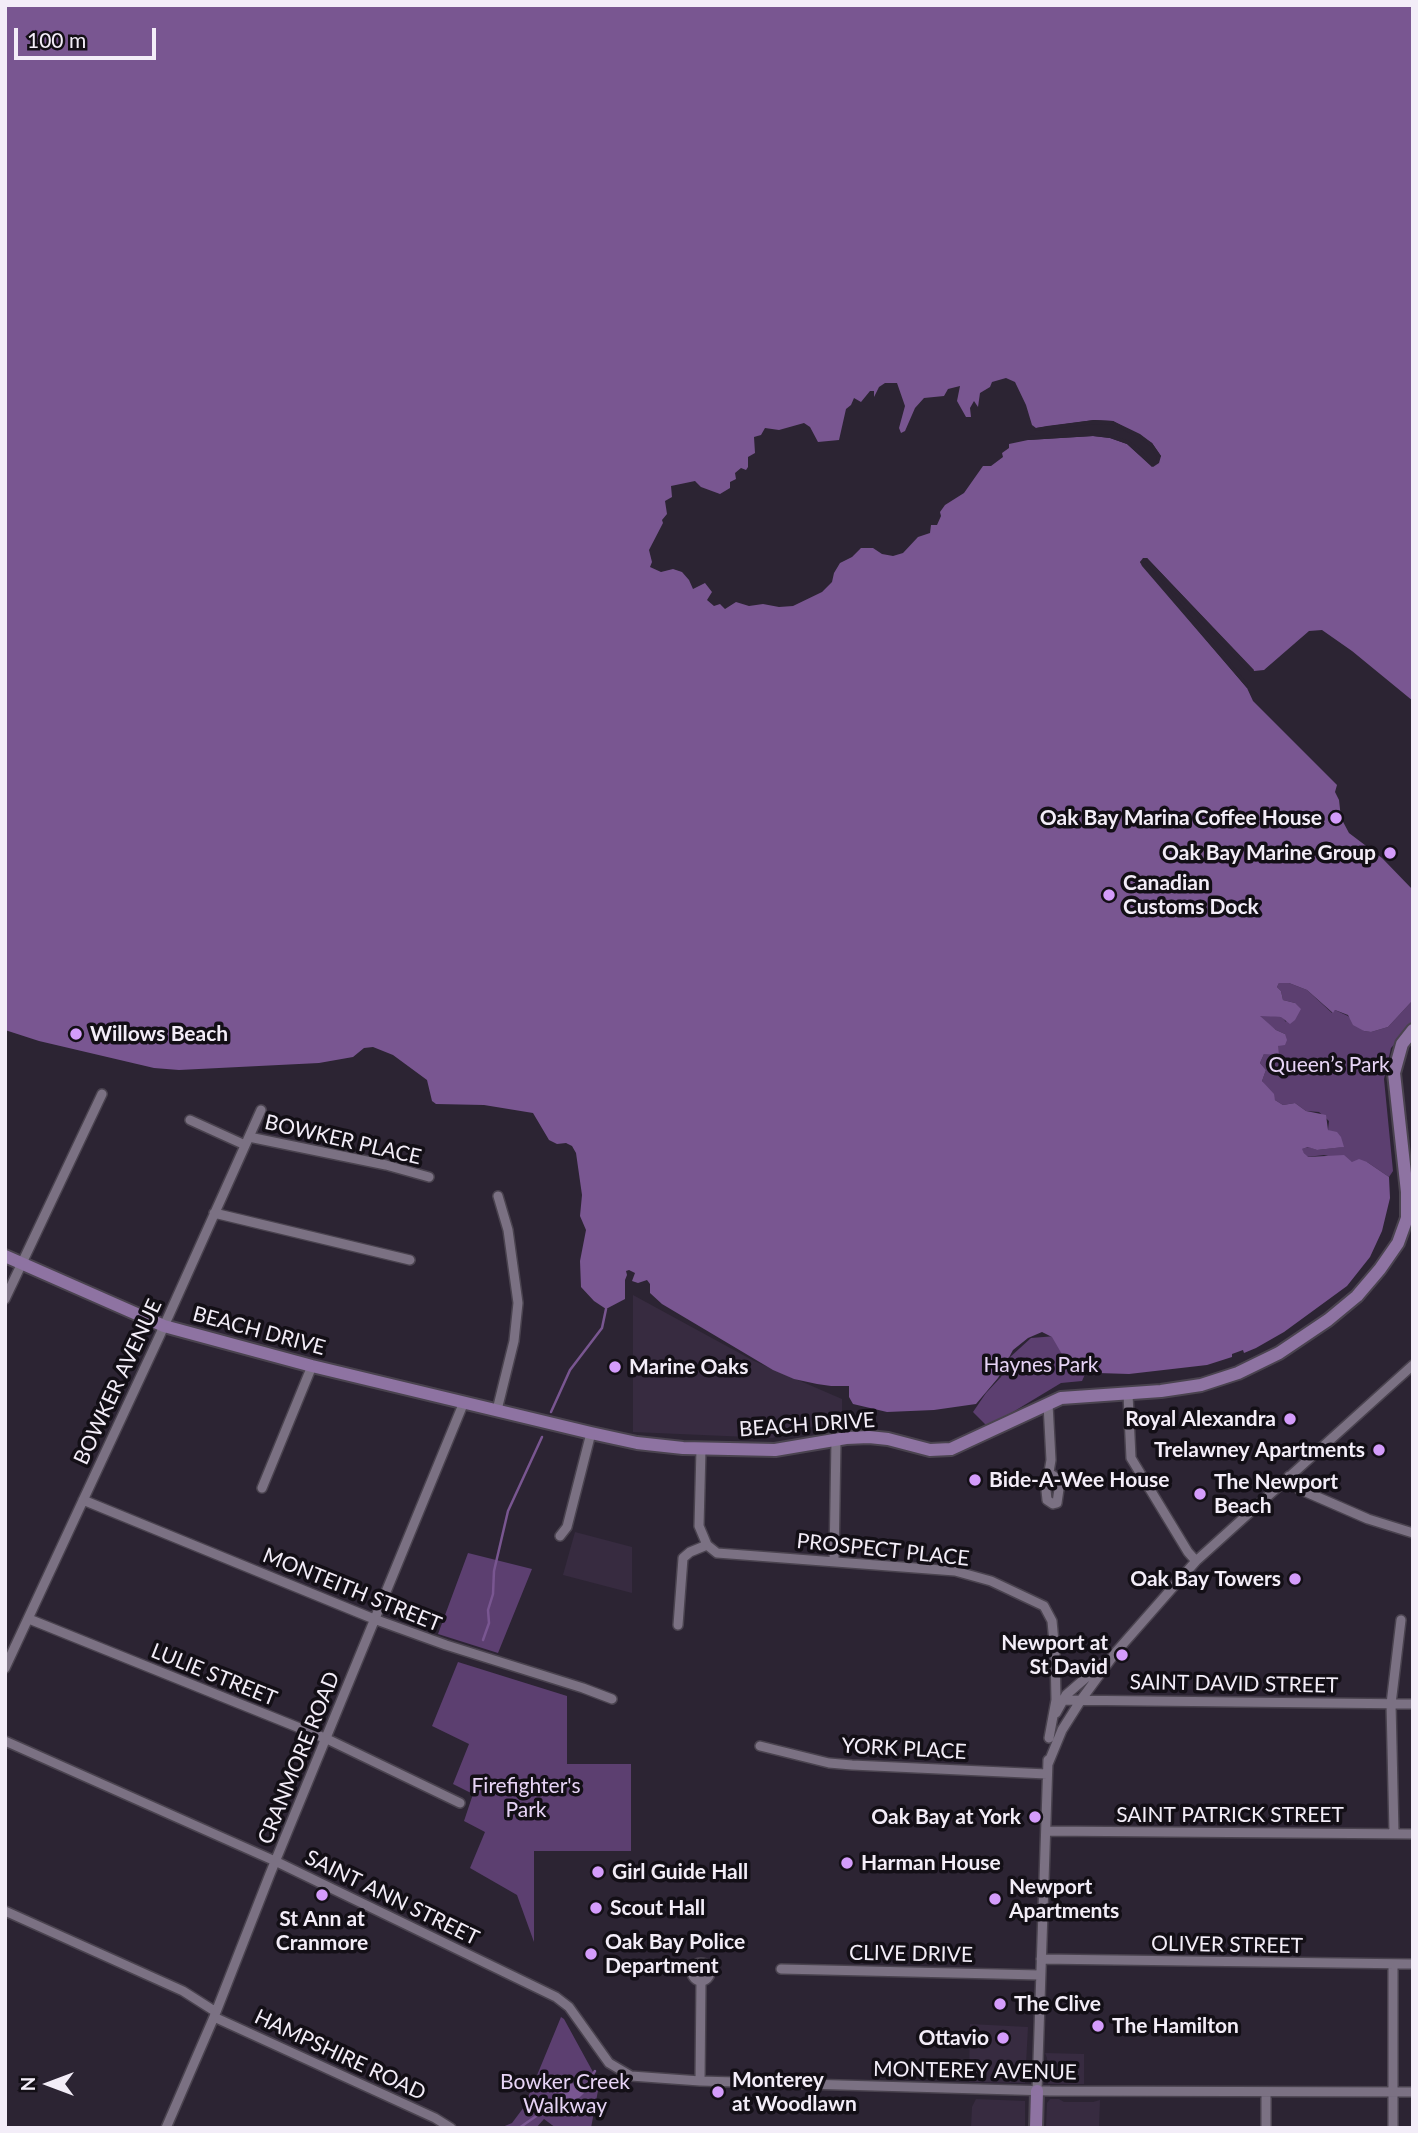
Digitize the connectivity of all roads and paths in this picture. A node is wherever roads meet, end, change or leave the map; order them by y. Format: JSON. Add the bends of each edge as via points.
{"nodes":[{"id":1,"x":1413,"y":1030,"type":"edge"},
{"id":2,"x":102,"y":1094,"type":"dead end"},
{"id":3,"x":261,"y":1110,"type":"dead end"},
{"id":4,"x":190,"y":1120,"type":"dead end"},
{"id":5,"x":247,"y":1141,"type":"junction"},
{"id":6,"x":429,"y":1177,"type":"dead end"},
{"id":7,"x":1411,"y":1193,"type":"edge"},
{"id":8,"x":498,"y":1196,"type":"dead end"},
{"id":9,"x":1410,"y":1211,"type":"edge"},
{"id":10,"x":214,"y":1213,"type":"junction"},
{"id":11,"x":1413,"y":1238,"type":"edge"},
{"id":12,"x":1398,"y":1243,"type":"junction"},
{"id":13,"x":5,"y":1256,"type":"edge"},
{"id":14,"x":410,"y":1260,"type":"dead end"},
{"id":15,"x":22,"y":1264,"type":"junction"},
{"id":16,"x":5,"y":1299,"type":"edge"},
{"id":17,"x":164,"y":1326,"type":"junction"},
{"id":18,"x":1413,"y":1365,"type":"edge"},
{"id":19,"x":312,"y":1366,"type":"junction"},
{"id":20,"x":1128,"y":1394,"type":"junction"},
{"id":21,"x":464,"y":1402,"type":"junction"},
{"id":22,"x":1048,"y":1404,"type":"junction"},
{"id":23,"x":497,"y":1410,"type":"junction"},
{"id":24,"x":591,"y":1433,"type":"junction"},
{"id":25,"x":836,"y":1440,"type":"junction"},
{"id":26,"x":701,"y":1449,"type":"junction"},
{"id":27,"x":1049,"y":1473,"type":"dead end"},
{"id":28,"x":1289,"y":1476,"type":"junction"},
{"id":29,"x":262,"y":1488,"type":"dead end"},
{"id":30,"x":83,"y":1500,"type":"junction"},
{"id":31,"x":1413,"y":1533,"type":"edge"},
{"id":32,"x":560,"y":1536,"type":"dead end"},
{"id":33,"x":707,"y":1545,"type":"junction"},
{"id":34,"x":834,"y":1561,"type":"junction"},
{"id":35,"x":1196,"y":1561,"type":"junction"},
{"id":36,"x":29,"y":1619,"type":"junction"},
{"id":37,"x":374,"y":1619,"type":"junction"},
{"id":38,"x":1401,"y":1619,"type":"dead end"},
{"id":39,"x":678,"y":1625,"type":"dead end"},
{"id":40,"x":1116,"y":1652,"type":"junction"},
{"id":41,"x":5,"y":1668,"type":"edge"},
{"id":42,"x":612,"y":1699,"type":"dead end"},
{"id":43,"x":1059,"y":1700,"type":"junction"},
{"id":44,"x":1081,"y":1700,"type":"junction"},
{"id":45,"x":1391,"y":1704,"type":"junction"},
{"id":46,"x":1413,"y":1704,"type":"edge"},
{"id":47,"x":327,"y":1739,"type":"junction"},
{"id":48,"x":5,"y":1741,"type":"edge"},
{"id":49,"x":760,"y":1746,"type":"dead end"},
{"id":50,"x":1048,"y":1769,"type":"junction"},
{"id":51,"x":460,"y":1803,"type":"dead end"},
{"id":52,"x":1046,"y":1831,"type":"junction"},
{"id":53,"x":1394,"y":1833,"type":"junction"},
{"id":54,"x":1413,"y":1833,"type":"edge"},
{"id":55,"x":275,"y":1861,"type":"junction"},
{"id":56,"x":5,"y":1910,"type":"edge"},
{"id":57,"x":1041,"y":1959,"type":"junction"},
{"id":58,"x":1393,"y":1964,"type":"junction"},
{"id":59,"x":1413,"y":1964,"type":"edge"},
{"id":60,"x":781,"y":1969,"type":"dead end"},
{"id":61,"x":1040,"y":1975,"type":"junction"},
{"id":62,"x":701,"y":1981,"type":"dead end"},
{"id":63,"x":569,"y":2007,"type":"joint"},
{"id":64,"x":215,"y":2014,"type":"junction"},
{"id":65,"x":700,"y":2081,"type":"junction"},
{"id":66,"x":1037,"y":2091,"type":"junction"},
{"id":67,"x":1266,"y":2092,"type":"junction"},
{"id":68,"x":1394,"y":2092,"type":"junction"},
{"id":69,"x":1413,"y":2092,"type":"edge"},
{"id":70,"x":166,"y":2128,"type":"edge"},
{"id":71,"x":451,"y":2128,"type":"edge"},
{"id":72,"x":1036,"y":2128,"type":"edge"},
{"id":73,"x":1266,"y":2128,"type":"edge"},
{"id":74,"x":1393,"y":2128,"type":"edge"}],
"edges":[{"from":1,"to":7,"type":"main road","name":"BEACH DRIVE","via":[[1402,1044],[1394,1073]]},
{"from":2,"to":15,"type":"street"},
{"from":3,"to":5,"type":"street","name":"BOWKER AVENUE"},
{"from":4,"to":5,"type":"street","name":"BOWKER PLACE"},
{"from":5,"to":6,"type":"street","name":"BOWKER PLACE"},
{"from":5,"to":10,"type":"street","name":"BOWKER AVENUE"},
{"from":7,"to":9,"type":"main road","name":"BEACH DRIVE"},
{"from":8,"to":23,"type":"street","via":[[509,1230],[518,1303]]},
{"from":9,"to":12,"type":"main road","name":"BEACH DRIVE"},
{"from":10,"to":14,"type":"street"},
{"from":10,"to":17,"type":"street","name":"BOWKER AVENUE"},
{"from":11,"to":12,"type":"main road"},
{"from":12,"to":20,"type":"main road","name":"BEACH DRIVE","via":[[1350,1303],[1273,1357],[1201,1385]]},
{"from":13,"to":15,"type":"main road","name":"BEACH DRIVE"},
{"from":15,"to":16,"type":"street"},
{"from":15,"to":17,"type":"main road","name":"BEACH DRIVE"},
{"from":17,"to":19,"type":"main road","name":"BEACH DRIVE"},
{"from":17,"to":30,"type":"street","name":"BOWKER AVENUE"},
{"from":18,"to":28,"type":"street"},
{"from":19,"to":21,"type":"main road","name":"BEACH DRIVE"},
{"from":19,"to":29,"type":"street"},
{"from":20,"to":22,"type":"main road","name":"BEACH DRIVE","via":[[1073,1397]]},
{"from":20,"to":35,"type":"street","via":[[1131,1458]]},
{"from":21,"to":23,"type":"main road","name":"BEACH DRIVE"},
{"from":21,"to":37,"type":"street","name":"CRANMORE ROAD"},
{"from":22,"to":25,"type":"main road","name":"BEACH DRIVE","via":[[951,1449],[930,1450],[882,1438]]},
{"from":22,"to":27,"type":"street"},
{"from":23,"to":24,"type":"main road","name":"BEACH DRIVE"},
{"from":24,"to":26,"type":"main road","name":"BEACH DRIVE"},
{"from":24,"to":32,"type":"street","via":[[567,1527]]},
{"from":25,"to":26,"type":"main road","name":"BEACH DRIVE","via":[[775,1450]]},
{"from":25,"to":34,"type":"street"},
{"from":26,"to":33,"type":"street","via":[[699,1526]]},
{"from":28,"to":31,"type":"street","via":[[1299,1489]]},
{"from":28,"to":35,"type":"street"},
{"from":30,"to":36,"type":"street","name":"BOWKER AVENUE"},
{"from":30,"to":37,"type":"street","name":"MONTEITH STREET"},
{"from":33,"to":34,"type":"street","name":"PROSPECT PLACE","via":[[729,1556]]},
{"from":33,"to":39,"type":"street","via":[[682,1558]]},
{"from":34,"to":43,"type":"street","name":"PROSPECT PLACE","via":[[955,1572],[991,1581],[1044,1606],[1052,1621]]},
{"from":35,"to":40,"type":"street"},
{"from":36,"to":41,"type":"street","name":"BOWKER AVENUE"},
{"from":36,"to":47,"type":"street","name":"LULIE STREET"},
{"from":37,"to":42,"type":"street","name":"MONTEITH STREET"},
{"from":37,"to":47,"type":"street","name":"CRANMORE ROAD"},
{"from":38,"to":45,"type":"street"},
{"from":40,"to":43,"type":"street"},
{"from":40,"to":44,"type":"street"},
{"from":43,"to":44,"type":"street","name":"SAINT DAVID STREET"},
{"from":43,"to":50,"type":"street","name":"PROSPECT PLACE","via":[[1049,1738]]},
{"from":44,"to":45,"type":"street","name":"SAINT DAVID STREET"},
{"from":44,"to":50,"type":"street","via":[[1062,1730]]},
{"from":45,"to":46,"type":"street","name":"SAINT DAVID STREET"},
{"from":45,"to":53,"type":"street"},
{"from":47,"to":51,"type":"street","name":"LULIE STREET"},
{"from":47,"to":55,"type":"street","name":"CRANMORE ROAD"},
{"from":48,"to":55,"type":"street","name":"SAINT ANN STREET"},
{"from":49,"to":50,"type":"street","name":"YORK PLACE","via":[[852,1765]]},
{"from":50,"to":52,"type":"street","name":"PROSPECT PLACE"},
{"from":52,"to":53,"type":"street","name":"SAINT PATRICK STREET"},
{"from":52,"to":57,"type":"street","name":"PROSPECT PLACE"},
{"from":53,"to":54,"type":"street","name":"SAINT PATRICK STREET"},
{"from":55,"to":63,"type":"street","name":"SAINT ANN STREET"},
{"from":55,"to":64,"type":"street","name":"CRANMORE ROAD"},
{"from":56,"to":64,"type":"street","name":"HAMPSHIRE ROAD","via":[[183,1991]]},
{"from":57,"to":58,"type":"street","name":"OLIVER STREET"},
{"from":57,"to":61,"type":"street","name":"PROSPECT PLACE"},
{"from":58,"to":59,"type":"street","name":"OLIVER STREET"},
{"from":58,"to":68,"type":"street"},
{"from":60,"to":61,"type":"street","name":"CLIVE DRIVE"},
{"from":61,"to":66,"type":"street","name":"PROSPECT PLACE"},
{"from":62,"to":65,"type":"street"},
{"from":63,"to":65,"type":"street","name":"MONTEREY AVENUE","via":[[616,2068],[643,2078]]},
{"from":64,"to":70,"type":"street","name":"CRANMORE ROAD"},
{"from":64,"to":71,"type":"street","name":"HAMPSHIRE ROAD"},
{"from":65,"to":66,"type":"street","name":"MONTEREY AVENUE"},
{"from":66,"to":67,"type":"street","name":"MONTEREY AVENUE"},
{"from":66,"to":72,"type":"main road"},
{"from":67,"to":68,"type":"street","name":"MONTEREY AVENUE"},
{"from":67,"to":73,"type":"street"},
{"from":68,"to":69,"type":"street","name":"MONTEREY AVENUE"},
{"from":68,"to":74,"type":"street"}]}
